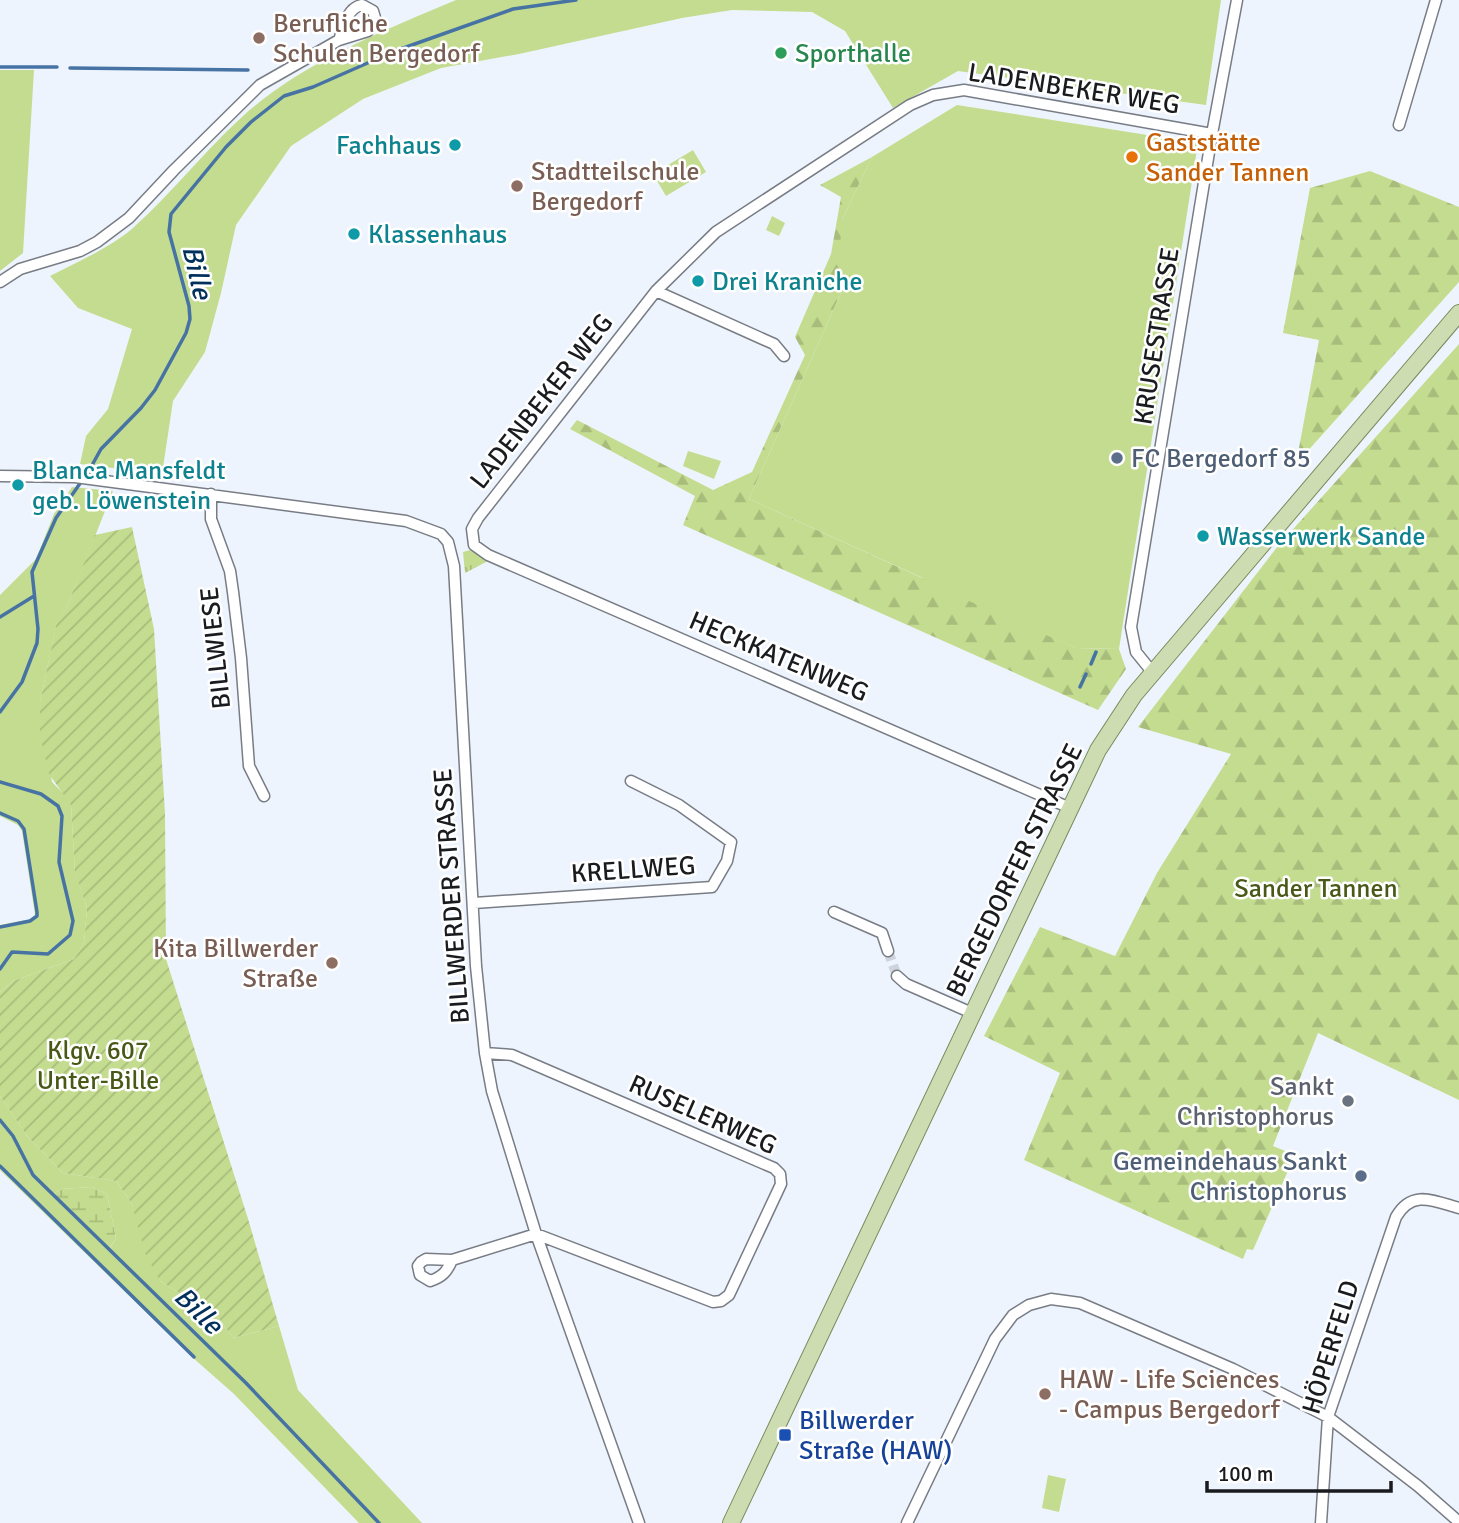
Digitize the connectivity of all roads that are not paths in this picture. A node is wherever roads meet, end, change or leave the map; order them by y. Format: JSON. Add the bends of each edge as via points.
{"nodes":[{"id":1,"x":1237,"y":0,"type":"edge"},
{"id":2,"x":1436,"y":0,"type":"edge"},
{"id":3,"x":339,"y":40,"type":"dead end"},
{"id":4,"x":1399,"y":125,"type":"dead end"},
{"id":5,"x":1212,"y":134,"type":"junction"},
{"id":6,"x":0,"y":282,"type":"edge"},
{"id":7,"x":656,"y":291,"type":"junction"},
{"id":8,"x":1459,"y":313,"type":"edge"},
{"id":9,"x":784,"y":356,"type":"dead end"},
{"id":10,"x":0,"y":476,"type":"edge"},
{"id":11,"x":211,"y":494,"type":"junction"},
{"id":12,"x":473,"y":542,"type":"joint"},
{"id":13,"x":1153,"y":673,"type":"junction"},
{"id":14,"x":631,"y":781,"type":"dead end"},
{"id":15,"x":264,"y":796,"type":"dead end"},
{"id":16,"x":1070,"y":808,"type":"junction"},
{"id":17,"x":474,"y":903,"type":"junction"},
{"id":18,"x":834,"y":912,"type":"dead end"},
{"id":19,"x":888,"y":951,"type":"tunnel mouth"},
{"id":20,"x":897,"y":976,"type":"tunnel mouth"},
{"id":21,"x":972,"y":1013,"type":"junction"},
{"id":22,"x":485,"y":1053,"type":"junction"},
{"id":23,"x":1459,"y":1208,"type":"edge"},
{"id":24,"x":536,"y":1234,"type":"junction"},
{"id":25,"x":452,"y":1260,"type":"dead end"},
{"id":26,"x":1328,"y":1417,"type":"junction"},
{"id":27,"x":1459,"y":1522,"type":"edge"},
{"id":28,"x":639,"y":1523,"type":"edge"},
{"id":29,"x":731,"y":1523,"type":"edge"},
{"id":30,"x":907,"y":1523,"type":"edge"},
{"id":31,"x":1321,"y":1523,"type":"edge"}],
"edges":[{"from":1,"to":5,"type":"street","name":"KRUSESTRASSE"},
{"from":2,"to":4,"type":"street"},
{"from":3,"to":6,"type":"street","via":[[260,85],[97,243],[28,266]]},
{"from":5,"to":7,"type":"street","name":"LADENBEKER WEG","via":[[964,90],[933,95],[910,105],[716,233]]},
{"from":5,"to":13,"type":"street","name":"KRUSESTRASSE","via":[[1130,627],[1136,652]]},
{"from":7,"to":9,"type":"street","via":[[774,344]]},
{"from":7,"to":12,"type":"street","name":"LADENBEKER WEG","via":[[478,518],[472,529]]},
{"from":8,"to":13,"type":"main road","name":"BERGEDORFER STRASSE"},
{"from":10,"to":11,"type":"street","via":[[75,477]]},
{"from":11,"to":15,"type":"street","name":"BILLWIESE","via":[[211,519],[233,592],[249,766]]},
{"from":11,"to":17,"type":"street","name":"BILLWERDER STRASSE","via":[[406,522],[445,538],[454,566]]},
{"from":12,"to":16,"type":"street","name":"HECKKATENWEG","via":[[488,555]]},
{"from":13,"to":16,"type":"main road","name":"BERGEDORFER STRASSE","via":[[1098,750]]},
{"from":14,"to":17,"type":"street","name":"KRELLWEG","via":[[679,805],[731,842],[727,861],[712,887]]},
{"from":16,"to":21,"type":"main road","name":"BERGEDORFER STRASSE"},
{"from":17,"to":22,"type":"street","name":"BILLWERDER STRASSE"},
{"from":18,"to":19,"type":"street","via":[[881,933]]},
{"from":20,"to":21,"type":"street"},
{"from":21,"to":29,"type":"main road","name":"BERGEDORFER STRASSE"},
{"from":22,"to":24,"type":"street","name":"BILLWERDER STRASSE","via":[[492,1091]]},
{"from":22,"to":24,"type":"street","name":"RUSELERWEG","via":[[512,1055],[774,1168],[781,1177],[779,1191],[729,1295],[719,1302]]},
{"from":23,"to":26,"type":"street","name":"HÖPERFELD","via":[[1418,1199],[1404,1205],[1396,1217]]},
{"from":24,"to":25,"type":"street"},
{"from":24,"to":28,"type":"street","name":"BILLWERDER STRASSE"},
{"from":26,"to":27,"type":"street"},
{"from":26,"to":30,"type":"street","via":[[1233,1369],[1080,1303],[1051,1299],[1029,1304],[1013,1315],[995,1339]]},
{"from":26,"to":31,"type":"street","name":"HÖPERFELD"}]}
